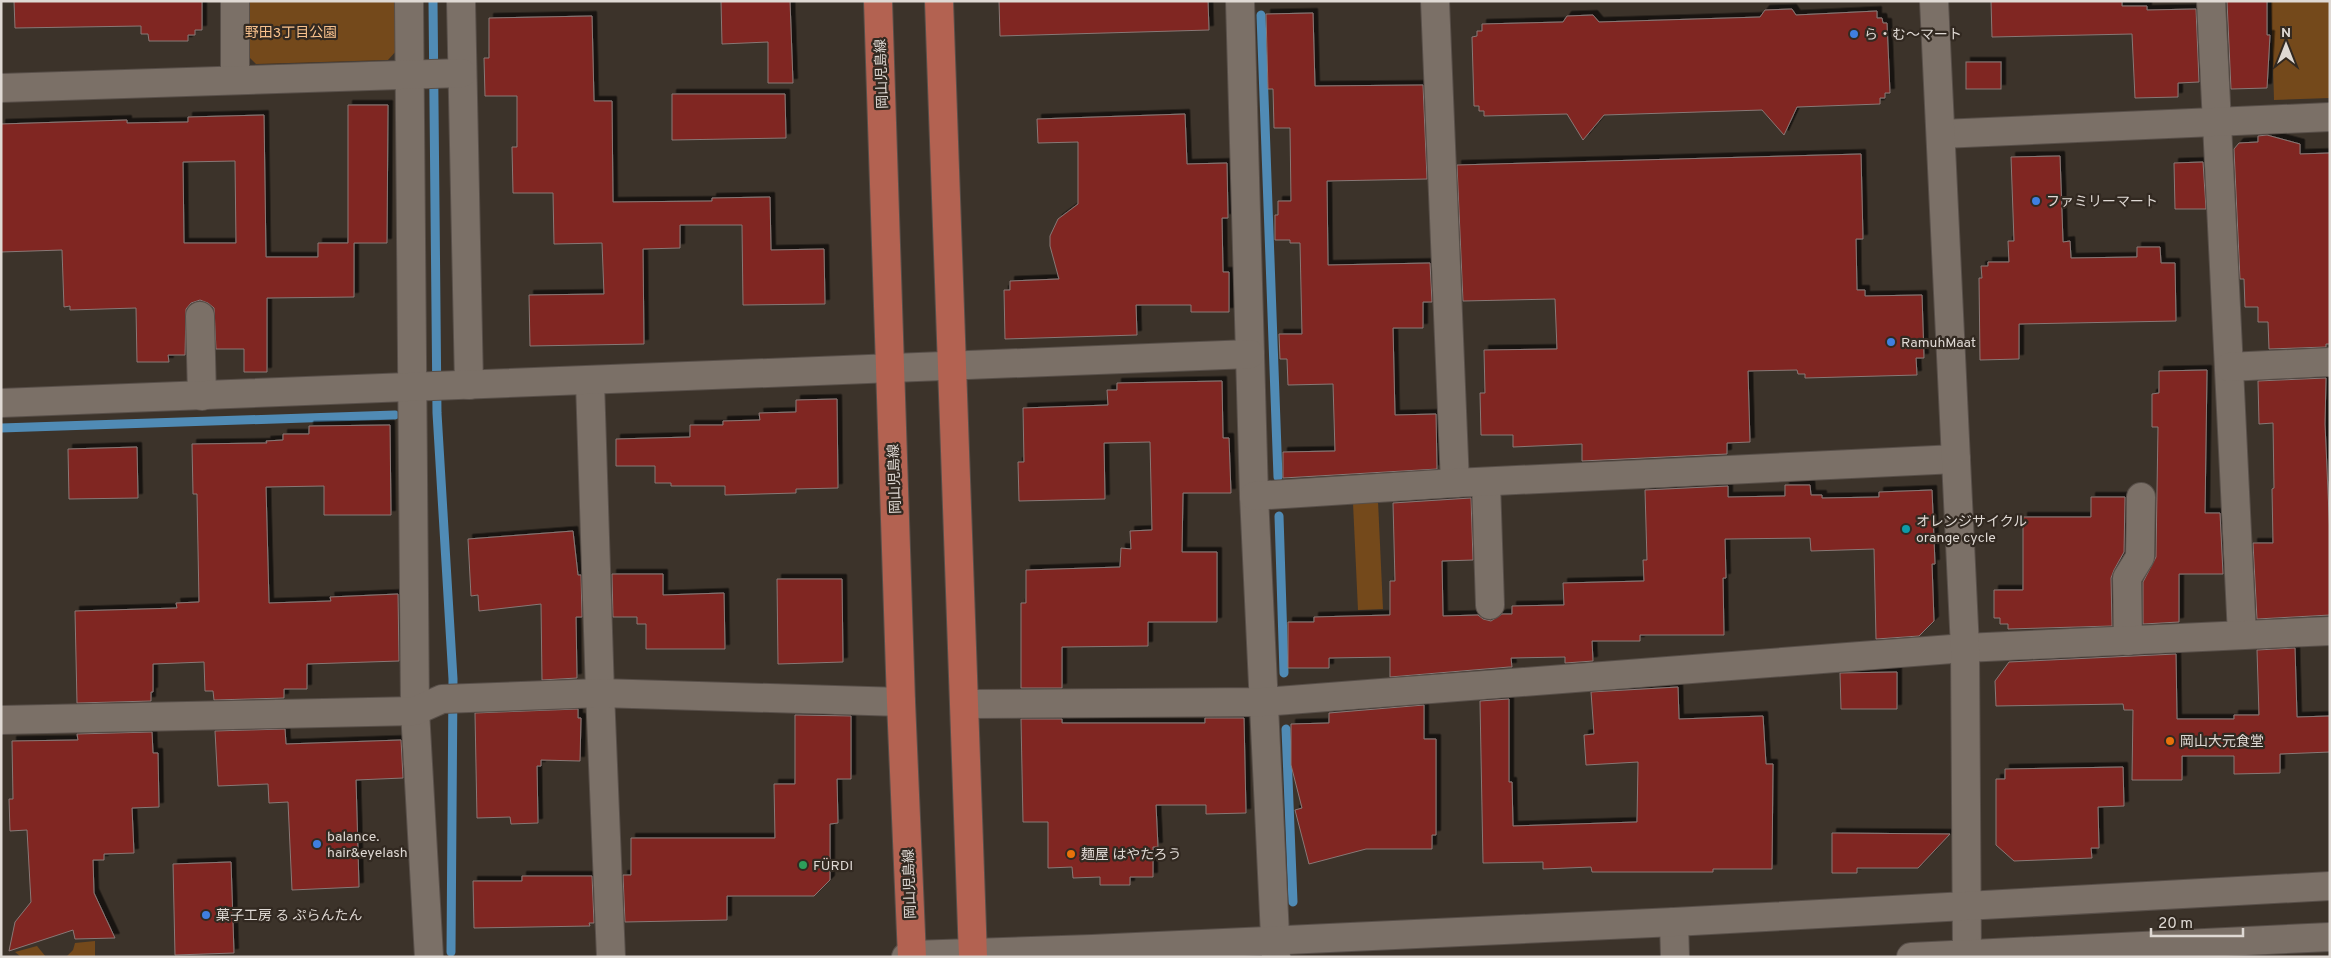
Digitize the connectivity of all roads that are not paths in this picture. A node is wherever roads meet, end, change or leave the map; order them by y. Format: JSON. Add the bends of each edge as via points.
{"nodes":[{"id":1,"x":235,"y":1,"type":"edge"},
{"id":2,"x":409,"y":1,"type":"edge"},
{"id":3,"x":461,"y":1,"type":"edge"},
{"id":4,"x":878,"y":1,"type":"edge"},
{"id":5,"x":939,"y":1,"type":"edge"},
{"id":6,"x":1240,"y":1,"type":"edge"},
{"id":7,"x":1435,"y":1,"type":"edge"},
{"id":8,"x":1934,"y":1,"type":"edge"},
{"id":9,"x":2211,"y":1,"type":"edge"},
{"id":10,"x":434,"y":74,"type":"junction"},
{"id":11,"x":235,"y":80,"type":"junction"},
{"id":12,"x":1,"y":88,"type":"edge"},
{"id":13,"x":2330,"y":117,"type":"edge"},
{"id":14,"x":2217,"y":123,"type":"junction"},
{"id":15,"x":1941,"y":134,"type":"junction"},
{"id":16,"x":200,"y":316,"type":"dead end"},
{"id":17,"x":1250,"y":354,"type":"junction"},
{"id":18,"x":2330,"y":362,"type":"edge"},
{"id":19,"x":953,"y":365,"type":"junction"},
{"id":20,"x":2229,"y":367,"type":"junction"},
{"id":21,"x":891,"y":368,"type":"junction"},
{"id":22,"x":590,"y":382,"type":"junction"},
{"id":23,"x":438,"y":387,"type":"junction"},
{"id":24,"x":202,"y":396,"type":"junction"},
{"id":25,"x":1,"y":403,"type":"edge"},
{"id":26,"x":1956,"y":459,"type":"junction"},
{"id":27,"x":1486,"y":482,"type":"junction"},
{"id":28,"x":1455,"y":483,"type":"junction"},
{"id":29,"x":1254,"y":496,"type":"junction"},
{"id":30,"x":2141,"y":497,"type":"dead end"},
{"id":31,"x":1490,"y":605,"type":"dead end"},
{"id":32,"x":2330,"y":631,"type":"edge"},
{"id":33,"x":2242,"y":635,"type":"junction"},
{"id":34,"x":2128,"y":641,"type":"junction"},
{"id":35,"x":1965,"y":648,"type":"junction"},
{"id":36,"x":600,"y":693,"type":"junction"},
{"id":37,"x":900,"y":702,"type":"junction"},
{"id":38,"x":1264,"y":702,"type":"junction"},
{"id":39,"x":964,"y":704,"type":"junction"},
{"id":40,"x":415,"y":711,"type":"junction"},
{"id":41,"x":1,"y":720,"type":"edge"},
{"id":42,"x":2330,"y":886,"type":"edge"},
{"id":43,"x":1967,"y":907,"type":"junction"},
{"id":44,"x":1674,"y":922,"type":"junction"},
{"id":45,"x":2330,"y":937,"type":"edge"},
{"id":46,"x":1276,"y":948,"type":"edge"},
{"id":47,"x":2135,"y":952,"type":"edge"},
{"id":48,"x":973,"y":954,"type":"edge"},
{"id":49,"x":1967,"y":955,"type":"edge"},
{"id":50,"x":910,"y":956,"type":"edge"},
{"id":51,"x":429,"y":957,"type":"edge"},
{"id":52,"x":611,"y":957,"type":"edge"},
{"id":53,"x":1675,"y":957,"type":"edge"},
{"id":54,"x":1911,"y":957,"type":"edge"}],
"edges":[{"from":1,"to":11,"type":"street"},
{"from":2,"to":10,"type":"street"},
{"from":3,"to":10,"type":"street"},
{"from":4,"to":21,"type":"main road","name":"岡山児島線"},
{"from":5,"to":19,"type":"main road"},
{"from":6,"to":17,"type":"street"},
{"from":7,"to":28,"type":"street"},
{"from":8,"to":15,"type":"street"},
{"from":9,"to":14,"type":"street"},
{"from":10,"to":11,"type":"street"},
{"from":10,"to":23,"type":"street"},
{"from":10,"to":23,"type":"street"},
{"from":11,"to":12,"type":"street"},
{"from":13,"to":14,"type":"street"},
{"from":14,"to":15,"type":"street"},
{"from":14,"to":20,"type":"street"},
{"from":15,"to":26,"type":"street"},
{"from":16,"to":24,"type":"street"},
{"from":17,"to":19,"type":"street"},
{"from":17,"to":29,"type":"street"},
{"from":18,"to":20,"type":"street"},
{"from":19,"to":21,"type":"street"},
{"from":19,"to":39,"type":"main road"},
{"from":20,"to":33,"type":"street"},
{"from":21,"to":22,"type":"street"},
{"from":21,"to":37,"type":"main road","name":"岡山児島線"},
{"from":22,"to":23,"type":"street"},
{"from":22,"to":36,"type":"street"},
{"from":23,"to":24,"type":"street"},
{"from":23,"to":40,"type":"street"},
{"from":24,"to":25,"type":"street"},
{"from":26,"to":27,"type":"street"},
{"from":26,"to":35,"type":"street"},
{"from":27,"to":28,"type":"street"},
{"from":27,"to":31,"type":"street"},
{"from":28,"to":29,"type":"street"},
{"from":29,"to":38,"type":"street"},
{"from":30,"to":34,"type":"street","via":[[2140,557],[2126,578]]},
{"from":32,"to":33,"type":"street"},
{"from":33,"to":34,"type":"street"},
{"from":34,"to":35,"type":"street"},
{"from":35,"to":38,"type":"street"},
{"from":35,"to":43,"type":"street"},
{"from":36,"to":37,"type":"street"},
{"from":36,"to":40,"type":"street","via":[[452,699]]},
{"from":36,"to":52,"type":"street"},
{"from":37,"to":50,"type":"main road","name":"岡山児島線"},
{"from":38,"to":39,"type":"street"},
{"from":38,"to":46,"type":"street"},
{"from":39,"to":48,"type":"main road"},
{"from":40,"to":41,"type":"street"},
{"from":40,"to":51,"type":"street"},
{"from":42,"to":43,"type":"street"},
{"from":43,"to":44,"type":"street"},
{"from":43,"to":49,"type":"street"},
{"from":44,"to":46,"type":"street"},
{"from":44,"to":53,"type":"street"},
{"from":45,"to":47,"type":"street"},
{"from":46,"to":48,"type":"street","via":[[1092,949]]},
{"from":47,"to":49,"type":"street"},
{"from":48,"to":50,"type":"street"},
{"from":49,"to":54,"type":"street"}]}
